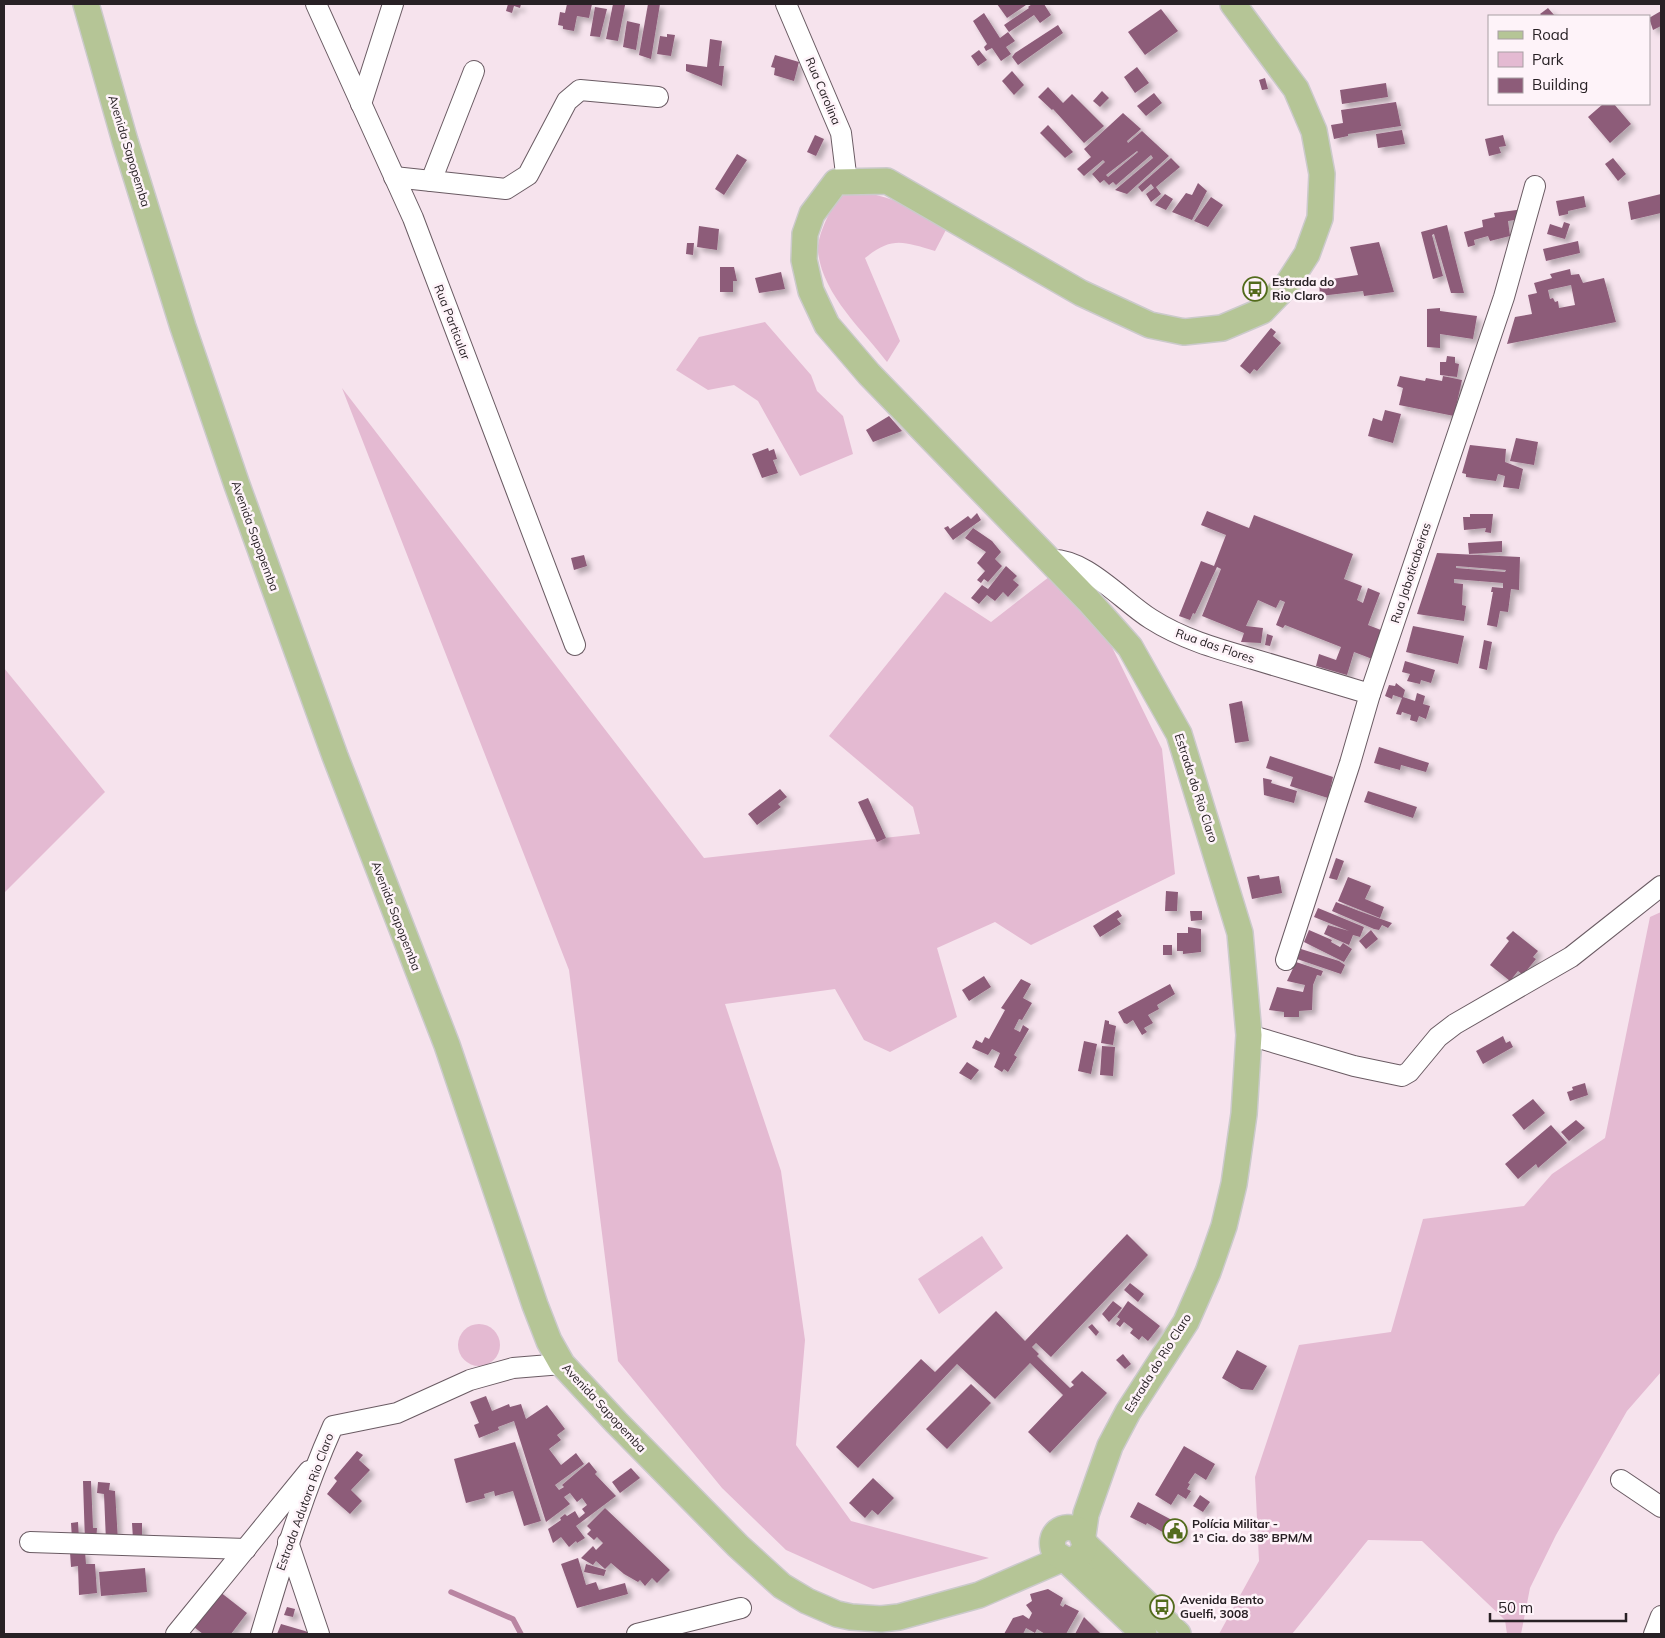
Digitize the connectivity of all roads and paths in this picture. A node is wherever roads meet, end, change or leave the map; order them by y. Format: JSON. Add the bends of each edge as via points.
{"nodes":[{"id":1,"x":86,"y":4,"type":"edge"},
{"id":2,"x":316,"y":4,"type":"edge"},
{"id":3,"x":394,"y":4,"type":"edge"},
{"id":4,"x":786,"y":4,"type":"edge"},
{"id":5,"x":1233,"y":4,"type":"edge"},
{"id":6,"x":474,"y":71,"type":"dead end"},
{"id":7,"x":658,"y":97,"type":"dead end"},
{"id":8,"x":361,"y":104,"type":"junction"},
{"id":9,"x":394,"y":177,"type":"junction"},
{"id":10,"x":430,"y":181,"type":"junction"},
{"id":11,"x":847,"y":182,"type":"junction"},
{"id":12,"x":1535,"y":186,"type":"dead end"},
{"id":13,"x":1048,"y":560,"type":"junction"},
{"id":14,"x":575,"y":646,"type":"dead end"},
{"id":15,"x":1370,"y":694,"type":"junction"},
{"id":16,"x":1661,"y":886,"type":"edge"},
{"id":17,"x":1286,"y":960,"type":"dead end"},
{"id":18,"x":1249,"y":1036,"type":"junction"},
{"id":19,"x":562,"y":1364,"type":"junction"},
{"id":20,"x":318,"y":1460,"type":"junction"},
{"id":21,"x":1622,"y":1480,"type":"dead end"},
{"id":22,"x":1661,"y":1507,"type":"edge"},
{"id":23,"x":30,"y":1542,"type":"dead end"},
{"id":24,"x":288,"y":1542,"type":"junction"},
{"id":25,"x":1068,"y":1544,"type":"junction"},
{"id":26,"x":246,"y":1549,"type":"junction"},
{"id":27,"x":741,"y":1608,"type":"dead end"},
{"id":28,"x":1661,"y":1616,"type":"edge"},
{"id":29,"x":176,"y":1634,"type":"edge"},
{"id":30,"x":261,"y":1634,"type":"edge"},
{"id":31,"x":319,"y":1634,"type":"edge"},
{"id":32,"x":637,"y":1634,"type":"edge"},
{"id":33,"x":1144,"y":1634,"type":"edge"},
{"id":34,"x":1178,"y":1634,"type":"edge"},
{"id":35,"x":1654,"y":1634,"type":"edge"}],
"edges":[{"from":1,"to":19,"type":"main road","name":"Avenida Sapopemba","via":[[180,318],[237,485],[338,765],[447,1046],[535,1305]]},
{"from":2,"to":8,"type":"street","name":"Rua Particular"},
{"from":3,"to":8,"type":"street"},
{"from":4,"to":11,"type":"street","name":"Rua Carolina","via":[[841,133]]},
{"from":5,"to":11,"type":"main road","name":"Estrada do Rio Claro","via":[[1296,89],[1314,131],[1322,174],[1320,218],[1307,254],[1287,285],[1262,311],[1222,328],[1184,332],[1150,325],[1081,293],[887,181]]},
{"from":6,"to":10,"type":"street"},
{"from":7,"to":10,"type":"street","via":[[580,90],[567,101],[528,176],[506,189]]},
{"from":8,"to":9,"type":"street","name":"Rua Particular"},
{"from":9,"to":10,"type":"street"},
{"from":9,"to":14,"type":"street","name":"Rua Particular","via":[[416,227]]},
{"from":11,"to":13,"type":"main road","name":"Estrada do Rio Claro","via":[[836,182],[812,214],[805,234],[804,260],[809,283],[827,324],[869,374]]},
{"from":12,"to":15,"type":"street","name":"Rua Jaboticabeiras","via":[[1504,297]]},
{"from":13,"to":15,"type":"street","name":"Rua das Flores","via":[[1060,559],[1075,565],[1150,619],[1199,643]]},
{"from":13,"to":18,"type":"main road","name":"Estrada do Rio Claro","via":[[1130,647],[1179,734],[1240,933]]},
{"from":15,"to":17,"type":"street","name":"Rua Jaboticabeiras"},
{"from":16,"to":18,"type":"street","via":[[1571,957],[1454,1024],[1438,1037],[1410,1072],[1402,1076]]},
{"from":18,"to":25,"type":"main road","name":"Estrada do Rio Claro","via":[[1244,1114],[1234,1184],[1208,1272],[1186,1322],[1110,1446],[1086,1514]]},
{"from":19,"to":20,"type":"street","name":"Estrada Adutora Rio Claro","via":[[514,1368],[470,1380],[397,1413],[334,1426]]},
{"from":19,"to":25,"type":"main road","name":"Avenida Sapopemba","via":[[738,1546],[782,1586],[837,1614],[881,1619],[945,1605],[1021,1563]]},
{"from":20,"to":24,"type":"street","name":"Estrada Adutora Rio Claro"},
{"from":20,"to":26,"type":"street"},
{"from":21,"to":22,"type":"street"},
{"from":23,"to":26,"type":"street"},
{"from":24,"to":30,"type":"street","name":"Estrada Adutora Rio Claro"},
{"from":24,"to":31,"type":"street"},
{"from":25,"to":33,"type":"main road"},
{"from":25,"to":34,"type":"main road"},
{"from":26,"to":29,"type":"street"},
{"from":27,"to":32,"type":"street"},
{"from":28,"to":35,"type":"street"}]}
